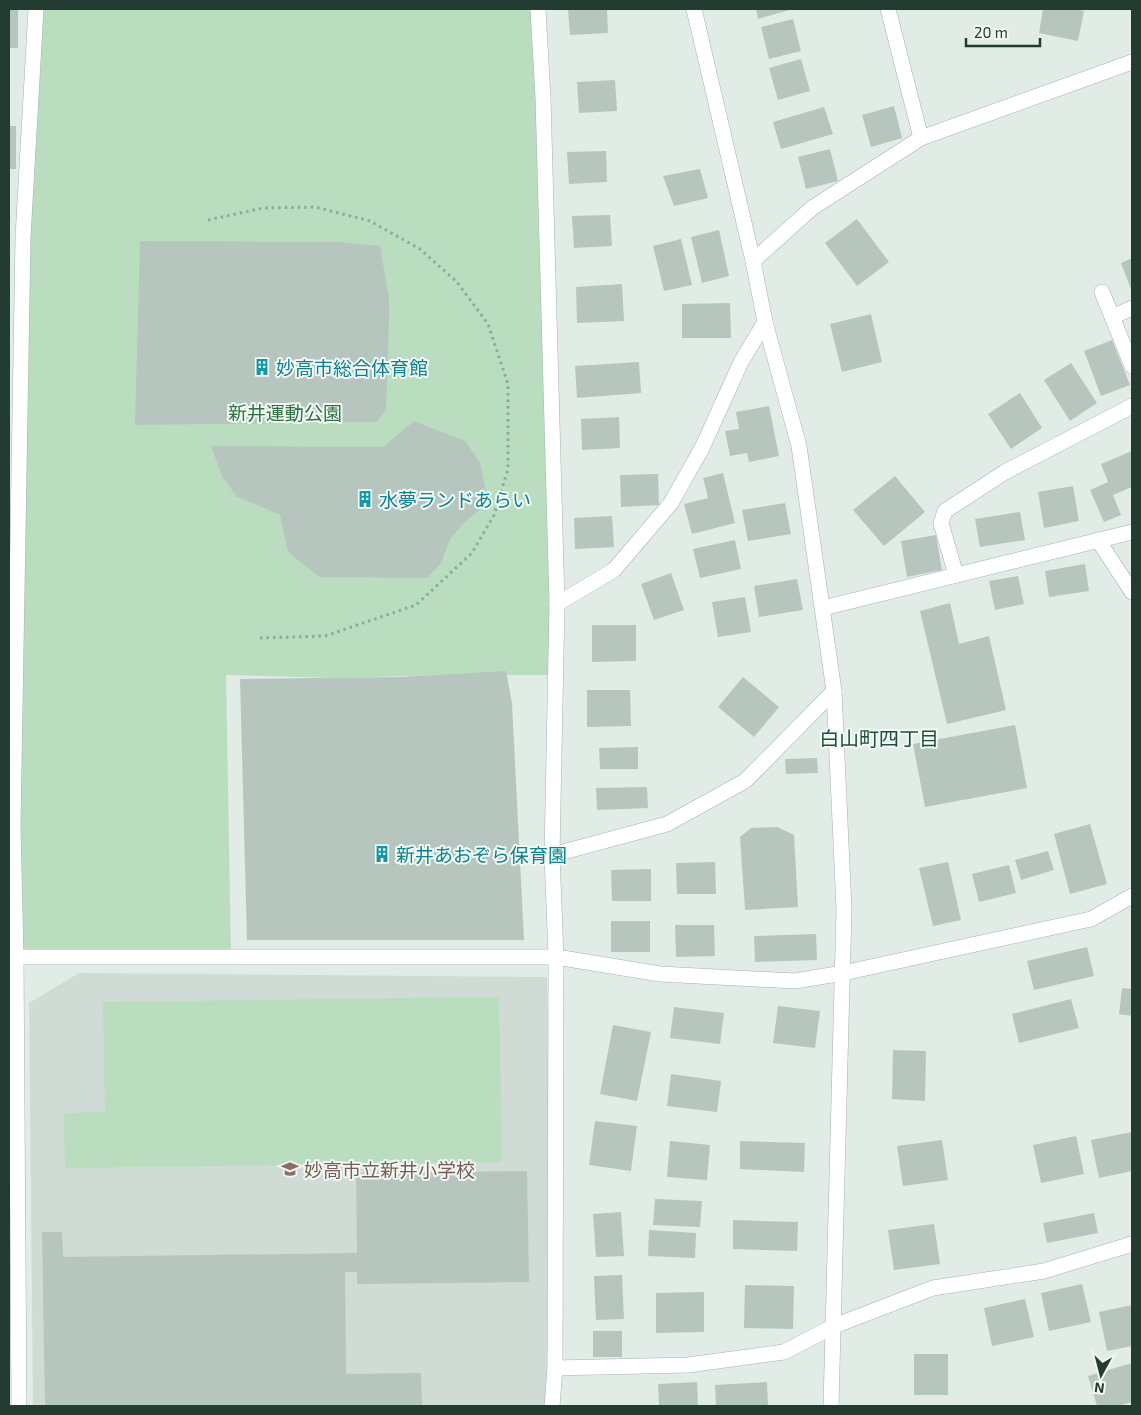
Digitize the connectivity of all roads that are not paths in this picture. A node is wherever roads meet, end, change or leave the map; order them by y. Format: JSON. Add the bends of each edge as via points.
{"nodes":[{"id":1,"x":36,"y":9,"type":"edge"},
{"id":2,"x":538,"y":9,"type":"edge"},
{"id":3,"x":694,"y":9,"type":"edge"},
{"id":4,"x":888,"y":9,"type":"edge"},
{"id":5,"x":1132,"y":62,"type":"edge"},
{"id":6,"x":921,"y":138,"type":"junction"},
{"id":7,"x":753,"y":261,"type":"junction"},
{"id":8,"x":1102,"y":292,"type":"dead end"},
{"id":9,"x":1132,"y":308,"type":"edge"},
{"id":10,"x":1112,"y":317,"type":"junction"},
{"id":11,"x":765,"y":322,"type":"junction"},
{"id":12,"x":1132,"y":366,"type":"edge"},
{"id":13,"x":1132,"y":406,"type":"edge"},
{"id":14,"x":1132,"y":532,"type":"edge"},
{"id":15,"x":1098,"y":540,"type":"junction"},
{"id":16,"x":956,"y":575,"type":"junction"},
{"id":17,"x":1132,"y":592,"type":"edge"},
{"id":18,"x":557,"y":604,"type":"junction"},
{"id":19,"x":823,"y":608,"type":"junction"},
{"id":20,"x":834,"y":691,"type":"junction"},
{"id":21,"x":11,"y":826,"type":"edge"},
{"id":22,"x":552,"y":855,"type":"junction"},
{"id":23,"x":1132,"y":896,"type":"edge"},
{"id":24,"x":556,"y":956,"type":"junction"},
{"id":25,"x":16,"y":958,"type":"junction"},
{"id":26,"x":842,"y":973,"type":"junction"},
{"id":27,"x":1132,"y":1244,"type":"edge"},
{"id":28,"x":834,"y":1326,"type":"junction"},
{"id":29,"x":555,"y":1368,"type":"junction"},
{"id":30,"x":19,"y":1406,"type":"edge"},
{"id":31,"x":552,"y":1406,"type":"edge"},
{"id":32,"x":831,"y":1406,"type":"edge"}],
"edges":[{"from":1,"to":21,"type":"street","via":[[23,246]]},
{"from":2,"to":18,"type":"street"},
{"from":3,"to":7,"type":"street"},
{"from":4,"to":6,"type":"street"},
{"from":5,"to":6,"type":"street"},
{"from":6,"to":7,"type":"street","via":[[812,208]]},
{"from":7,"to":11,"type":"street"},
{"from":8,"to":10,"type":"street"},
{"from":9,"to":10,"type":"street"},
{"from":10,"to":12,"type":"street"},
{"from":11,"to":18,"type":"street","via":[[740,362],[702,448],[671,503],[614,570]]},
{"from":11,"to":19,"type":"street","via":[[799,446]]},
{"from":13,"to":16,"type":"street","via":[[1006,472],[945,511],[941,523]]},
{"from":14,"to":15,"type":"street"},
{"from":15,"to":16,"type":"street"},
{"from":15,"to":17,"type":"street"},
{"from":16,"to":19,"type":"street"},
{"from":18,"to":22,"type":"street"},
{"from":19,"to":20,"type":"street"},
{"from":20,"to":22,"type":"street","via":[[745,781],[667,824]]},
{"from":20,"to":26,"type":"street","via":[[844,909]]},
{"from":21,"to":25,"type":"street"},
{"from":22,"to":24,"type":"street"},
{"from":23,"to":26,"type":"street","via":[[1091,919]]},
{"from":24,"to":25,"type":"street"},
{"from":24,"to":26,"type":"street","via":[[670,974],[795,981]]},
{"from":24,"to":29,"type":"street"},
{"from":25,"to":30,"type":"street"},
{"from":26,"to":28,"type":"street"},
{"from":27,"to":28,"type":"street","via":[[1044,1271],[933,1288]]},
{"from":28,"to":29,"type":"street","via":[[784,1352],[688,1366]]},
{"from":28,"to":32,"type":"street"},
{"from":29,"to":31,"type":"street"}]}
